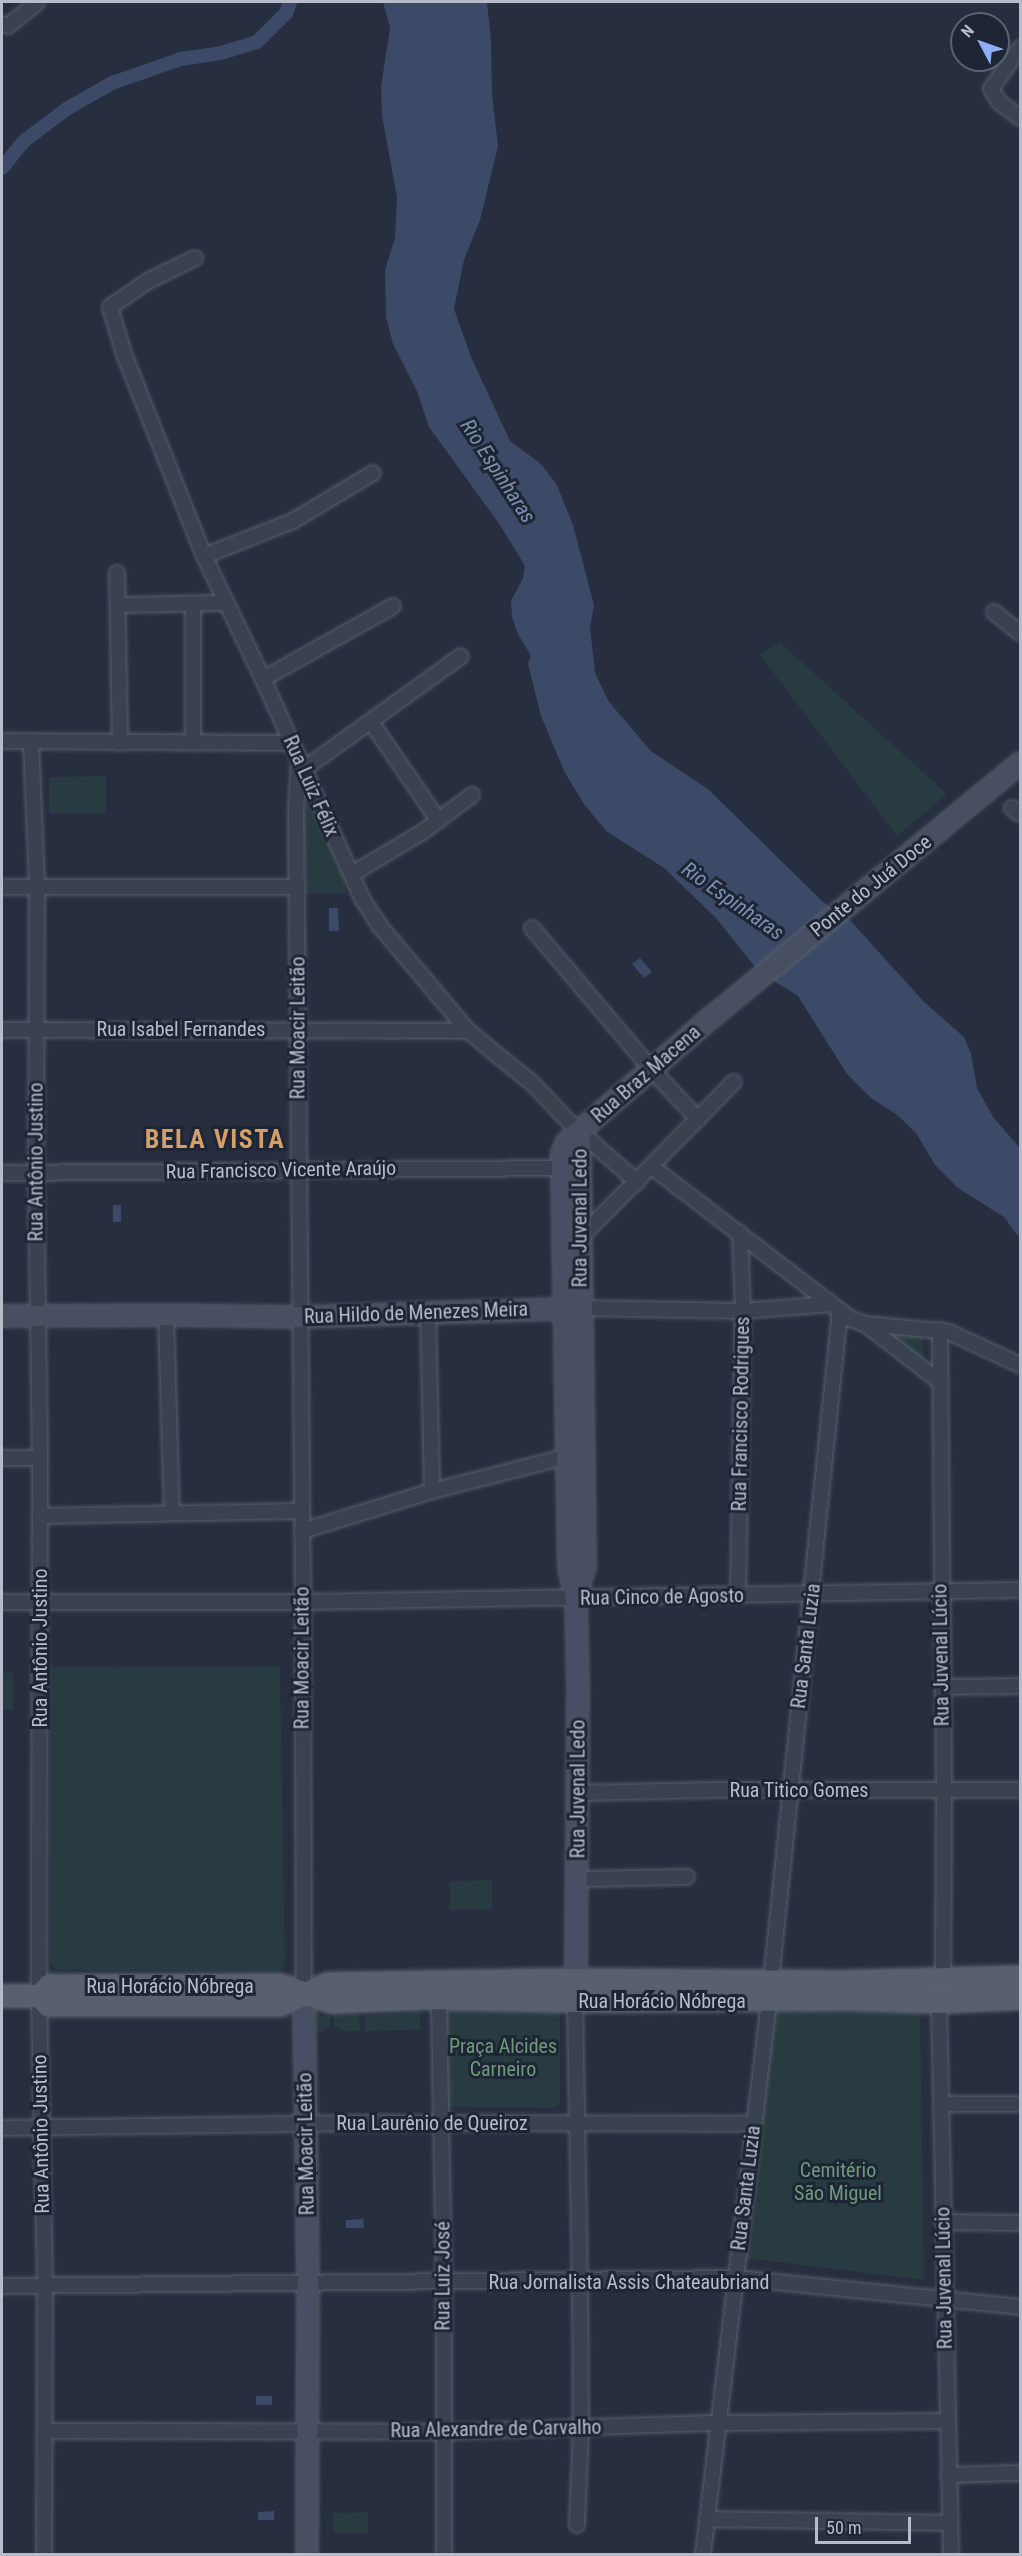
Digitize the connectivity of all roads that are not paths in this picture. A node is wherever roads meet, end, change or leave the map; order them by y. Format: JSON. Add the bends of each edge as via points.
{"nodes":[{"id":1,"x":38,"y":2,"type":"edge"},
{"id":2,"x":2,"y":24,"type":"edge"},
{"id":3,"x":1020,"y":48,"type":"edge"},
{"id":4,"x":1020,"y":118,"type":"edge"},
{"id":5,"x":195,"y":258,"type":"dead end"},
{"id":6,"x":373,"y":472,"type":"dead end"},
{"id":7,"x":204,"y":556,"type":"junction"},
{"id":8,"x":117,"y":573,"type":"dead end"},
{"id":9,"x":226,"y":603,"type":"junction"},
{"id":10,"x":193,"y":604,"type":"junction"},
{"id":11,"x":118,"y":605,"type":"junction"},
{"id":12,"x":393,"y":606,"type":"dead end"},
{"id":13,"x":994,"y":612,"type":"dead end"},
{"id":14,"x":1020,"y":633,"type":"edge"},
{"id":15,"x":461,"y":656,"type":"dead end"},
{"id":16,"x":263,"y":679,"type":"junction"},
{"id":17,"x":370,"y":722,"type":"junction"},
{"id":18,"x":2,"y":741,"type":"edge"},
{"id":19,"x":31,"y":741,"type":"junction"},
{"id":20,"x":120,"y":743,"type":"junction"},
{"id":21,"x":193,"y":743,"type":"junction"},
{"id":22,"x":291,"y":743,"type":"junction"},
{"id":23,"x":1020,"y":764,"type":"edge"},
{"id":24,"x":301,"y":766,"type":"junction"},
{"id":25,"x":472,"y":795,"type":"dead end"},
{"id":26,"x":438,"y":820,"type":"junction"},
{"id":27,"x":352,"y":874,"type":"junction"},
{"id":28,"x":2,"y":887,"type":"edge"},
{"id":29,"x":37,"y":887,"type":"junction"},
{"id":30,"x":297,"y":887,"type":"junction"},
{"id":31,"x":532,"y":928,"type":"dead end"},
{"id":32,"x":712,"y":1017,"type":"joint"},
{"id":33,"x":37,"y":1029,"type":"junction"},
{"id":34,"x":299,"y":1029,"type":"junction"},
{"id":35,"x":2,"y":1030,"type":"edge"},
{"id":36,"x":468,"y":1031,"type":"junction"},
{"id":37,"x":651,"y":1069,"type":"junction"},
{"id":38,"x":734,"y":1082,"type":"dead end"},
{"id":39,"x":698,"y":1119,"type":"junction"},
{"id":40,"x":580,"y":1131,"type":"junction"},
{"id":41,"x":652,"y":1167,"type":"junction"},
{"id":42,"x":561,"y":1168,"type":"junction"},
{"id":43,"x":298,"y":1169,"type":"junction"},
{"id":44,"x":2,"y":1173,"type":"edge"},
{"id":45,"x":36,"y":1173,"type":"junction"},
{"id":46,"x":637,"y":1182,"type":"junction"},
{"id":47,"x":740,"y":1233,"type":"junction"},
{"id":48,"x":582,"y":1236,"type":"junction"},
{"id":49,"x":572,"y":1308,"type":"junction"},
{"id":50,"x":835,"y":1308,"type":"junction"},
{"id":51,"x":743,"y":1311,"type":"junction"},
{"id":52,"x":428,"y":1312,"type":"junction"},
{"id":53,"x":166,"y":1315,"type":"junction"},
{"id":54,"x":37,"y":1316,"type":"junction"},
{"id":55,"x":2,"y":1317,"type":"edge"},
{"id":56,"x":300,"y":1317,"type":"junction"},
{"id":57,"x":865,"y":1324,"type":"junction"},
{"id":58,"x":940,"y":1330,"type":"junction"},
{"id":59,"x":1020,"y":1365,"type":"edge"},
{"id":60,"x":939,"y":1381,"type":"junction"},
{"id":61,"x":568,"y":1456,"type":"junction"},
{"id":62,"x":2,"y":1458,"type":"edge"},
{"id":63,"x":40,"y":1458,"type":"junction"},
{"id":64,"x":432,"y":1491,"type":"junction"},
{"id":65,"x":301,"y":1511,"type":"junction"},
{"id":66,"x":172,"y":1513,"type":"junction"},
{"id":67,"x":40,"y":1516,"type":"junction"},
{"id":68,"x":302,"y":1531,"type":"junction"},
{"id":69,"x":1020,"y":1590,"type":"edge"},
{"id":70,"x":940,"y":1591,"type":"junction"},
{"id":71,"x":738,"y":1595,"type":"junction"},
{"id":72,"x":812,"y":1595,"type":"junction"},
{"id":73,"x":576,"y":1598,"type":"junction"},
{"id":74,"x":2,"y":1602,"type":"edge"},
{"id":75,"x":39,"y":1602,"type":"junction"},
{"id":76,"x":303,"y":1602,"type":"junction"},
{"id":77,"x":1020,"y":1686,"type":"edge"},
{"id":78,"x":942,"y":1687,"type":"junction"},
{"id":79,"x":944,"y":1790,"type":"junction"},
{"id":80,"x":1020,"y":1790,"type":"edge"},
{"id":81,"x":789,"y":1791,"type":"junction"},
{"id":82,"x":577,"y":1793,"type":"junction"},
{"id":83,"x":687,"y":1877,"type":"dead end"},
{"id":84,"x":578,"y":1879,"type":"junction"},
{"id":85,"x":1020,"y":1977,"type":"edge"},
{"id":86,"x":575,"y":1986,"type":"junction"},
{"id":87,"x":770,"y":1991,"type":"junction"},
{"id":88,"x":941,"y":1991,"type":"junction"},
{"id":89,"x":304,"y":1995,"type":"junction"},
{"id":90,"x":2,"y":1996,"type":"edge"},
{"id":91,"x":39,"y":1996,"type":"junction"},
{"id":92,"x":439,"y":1998,"type":"junction"},
{"id":93,"x":1020,"y":1998,"type":"edge"},
{"id":94,"x":942,"y":2103,"type":"junction"},
{"id":95,"x":1020,"y":2104,"type":"edge"},
{"id":96,"x":578,"y":2123,"type":"junction"},
{"id":97,"x":305,"y":2124,"type":"junction"},
{"id":98,"x":441,"y":2124,"type":"junction"},
{"id":99,"x":754,"y":2124,"type":"junction"},
{"id":100,"x":2,"y":2128,"type":"edge"},
{"id":101,"x":41,"y":2128,"type":"junction"},
{"id":102,"x":943,"y":2222,"type":"junction"},
{"id":103,"x":1020,"y":2223,"type":"edge"},
{"id":104,"x":736,"y":2278,"type":"junction"},
{"id":105,"x":580,"y":2280,"type":"junction"},
{"id":106,"x":444,"y":2283,"type":"junction"},
{"id":107,"x":308,"y":2284,"type":"junction"},
{"id":108,"x":2,"y":2286,"type":"edge"},
{"id":109,"x":45,"y":2286,"type":"junction"},
{"id":110,"x":945,"y":2299,"type":"junction"},
{"id":111,"x":1020,"y":2307,"type":"edge"},
{"id":112,"x":946,"y":2421,"type":"junction"},
{"id":113,"x":718,"y":2423,"type":"junction"},
{"id":114,"x":581,"y":2428,"type":"junction"},
{"id":115,"x":308,"y":2430,"type":"junction"},
{"id":116,"x":46,"y":2431,"type":"junction"},
{"id":117,"x":443,"y":2432,"type":"junction"},
{"id":118,"x":1020,"y":2474,"type":"edge"},
{"id":119,"x":948,"y":2475,"type":"junction"},
{"id":120,"x":708,"y":2519,"type":"junction"},
{"id":121,"x":950,"y":2523,"type":"junction"},
{"id":122,"x":577,"y":2525,"type":"dead end"},
{"id":123,"x":44,"y":2554,"type":"edge"},
{"id":124,"x":308,"y":2554,"type":"edge"},
{"id":125,"x":444,"y":2554,"type":"edge"},
{"id":126,"x":703,"y":2554,"type":"edge"},
{"id":127,"x":951,"y":2554,"type":"edge"}],
"edges":[{"from":1,"to":2,"type":"street","via":[[8,26]]},
{"from":3,"to":4,"type":"street","via":[[993,83],[993,96]]},
{"from":5,"to":7,"type":"street","name":"Rua Luiz Félix","via":[[148,281],[110,307],[124,354]]},
{"from":6,"to":7,"type":"street","via":[[293,521]]},
{"from":7,"to":9,"type":"street","name":"Rua Luiz Félix"},
{"from":8,"to":11,"type":"street"},
{"from":9,"to":10,"type":"street"},
{"from":9,"to":16,"type":"street","name":"Rua Luiz Félix"},
{"from":10,"to":11,"type":"street"},
{"from":10,"to":21,"type":"street"},
{"from":11,"to":20,"type":"street"},
{"from":12,"to":16,"type":"street"},
{"from":13,"to":14,"type":"street"},
{"from":15,"to":17,"type":"street"},
{"from":16,"to":22,"type":"street","name":"Rua Luiz Félix"},
{"from":17,"to":24,"type":"street"},
{"from":17,"to":26,"type":"street"},
{"from":18,"to":19,"type":"street"},
{"from":19,"to":20,"type":"street"},
{"from":19,"to":29,"type":"street","name":"Rua Antônio Justino"},
{"from":20,"to":21,"type":"street"},
{"from":21,"to":22,"type":"street"},
{"from":22,"to":24,"type":"street","name":"Rua Luiz Félix"},
{"from":23,"to":32,"type":"main road","name":"Ponte do Juá Doce"},
{"from":24,"to":27,"type":"street","name":"Rua Luiz Félix"},
{"from":24,"to":30,"type":"street","name":"Rua Moacir Leitão","via":[[296,810]]},
{"from":25,"to":26,"type":"street"},
{"from":26,"to":27,"type":"street"},
{"from":27,"to":36,"type":"street","name":"Rua Luiz Félix","via":[[379,925]]},
{"from":28,"to":29,"type":"street"},
{"from":29,"to":30,"type":"street"},
{"from":29,"to":33,"type":"street","name":"Rua Antônio Justino"},
{"from":30,"to":34,"type":"street","name":"Rua Moacir Leitão"},
{"from":31,"to":37,"type":"street"},
{"from":32,"to":37,"type":"main road","name":"Rua Braz Macena"},
{"from":33,"to":34,"type":"street","name":"Rua Isabel Fernandes"},
{"from":33,"to":35,"type":"street","name":"Rua Isabel Fernandes"},
{"from":33,"to":45,"type":"street","name":"Rua Antônio Justino"},
{"from":34,"to":36,"type":"street","name":"Rua Isabel Fernandes"},
{"from":34,"to":43,"type":"street","name":"Rua Moacir Leitão"},
{"from":36,"to":40,"type":"street","name":"Rua Luiz Félix","via":[[532,1083]]},
{"from":37,"to":39,"type":"street"},
{"from":37,"to":40,"type":"main road","name":"Rua Braz Macena"},
{"from":38,"to":39,"type":"street"},
{"from":39,"to":41,"type":"street"},
{"from":40,"to":42,"type":"main road","name":"Rua Juvenal Ledo","via":[[567,1142]]},
{"from":40,"to":46,"type":"street","name":"Rua Luiz Félix"},
{"from":40,"to":48,"type":"main road","name":"Rua Juvenal Ledo"},
{"from":41,"to":46,"type":"street"},
{"from":41,"to":47,"type":"street"},
{"from":42,"to":43,"type":"street","name":"Rua Francisco Vicente Araújo"},
{"from":42,"to":49,"type":"main road","name":"Rua Juvenal Ledo"},
{"from":43,"to":45,"type":"street","name":"Rua Francisco Vicente Araújo"},
{"from":43,"to":56,"type":"street","name":"Rua Moacir Leitão"},
{"from":44,"to":45,"type":"street","name":"Rua Francisco Vicente Araújo"},
{"from":45,"to":54,"type":"street","name":"Rua Antônio Justino"},
{"from":46,"to":48,"type":"street"},
{"from":47,"to":50,"type":"street"},
{"from":47,"to":51,"type":"street","name":"Rua Francisco Rodrigues"},
{"from":48,"to":49,"type":"main road","name":"Rua Juvenal Ledo"},
{"from":49,"to":51,"type":"street","name":"Rua Hildo de Menezes Meira"},
{"from":49,"to":52,"type":"main road","name":"Rua Hildo de Menezes Meira"},
{"from":49,"to":61,"type":"main road","name":"Rua Juvenal Ledo"},
{"from":49,"to":73,"type":"main road","name":"Rua Juvenal Ledo","via":[[585,1568]]},
{"from":50,"to":51,"type":"street","name":"Rua Hildo de Menezes Meira"},
{"from":50,"to":57,"type":"street"},
{"from":50,"to":72,"type":"street","name":"Rua Santa Luzia"},
{"from":51,"to":71,"type":"street","name":"Rua Francisco Rodrigues"},
{"from":52,"to":56,"type":"main road","name":"Rua Hildo de Menezes Meira"},
{"from":52,"to":64,"type":"street"},
{"from":53,"to":54,"type":"main road","name":"Rua Hildo de Menezes Meira"},
{"from":53,"to":56,"type":"main road","name":"Rua Hildo de Menezes Meira"},
{"from":53,"to":66,"type":"street"},
{"from":54,"to":55,"type":"main road","name":"Rua Hildo de Menezes Meira"},
{"from":54,"to":63,"type":"street","name":"Rua Antônio Justino"},
{"from":56,"to":65,"type":"street","name":"Rua Moacir Leitão"},
{"from":57,"to":58,"type":"street"},
{"from":57,"to":60,"type":"street"},
{"from":58,"to":59,"type":"street"},
{"from":58,"to":60,"type":"street","name":"Rua Juvenal Lúcio"},
{"from":60,"to":70,"type":"street","name":"Rua Juvenal Lúcio"},
{"from":61,"to":64,"type":"street"},
{"from":61,"to":73,"type":"main road","name":"Rua Juvenal Ledo","via":[[569,1568]]},
{"from":62,"to":63,"type":"street"},
{"from":63,"to":67,"type":"street","name":"Rua Antônio Justino"},
{"from":64,"to":68,"type":"street"},
{"from":65,"to":66,"type":"street"},
{"from":65,"to":68,"type":"street","name":"Rua Moacir Leitão"},
{"from":66,"to":67,"type":"street"},
{"from":67,"to":75,"type":"street","name":"Rua Antônio Justino"},
{"from":68,"to":76,"type":"street","name":"Rua Moacir Leitão"},
{"from":69,"to":70,"type":"street","name":"Rua Cinco de Agosto"},
{"from":70,"to":72,"type":"street","name":"Rua Cinco de Agosto"},
{"from":70,"to":78,"type":"street","name":"Rua Juvenal Lúcio"},
{"from":71,"to":72,"type":"street","name":"Rua Cinco de Agosto"},
{"from":71,"to":73,"type":"street","name":"Rua Cinco de Agosto"},
{"from":72,"to":81,"type":"street","name":"Rua Santa Luzia"},
{"from":73,"to":76,"type":"street","name":"Rua Cinco de Agosto"},
{"from":73,"to":82,"type":"main road","name":"Rua Juvenal Ledo"},
{"from":74,"to":75,"type":"street","name":"Rua Cinco de Agosto"},
{"from":75,"to":76,"type":"street","name":"Rua Cinco de Agosto"},
{"from":75,"to":91,"type":"street","name":"Rua Antônio Justino"},
{"from":76,"to":89,"type":"street","name":"Rua Moacir Leitão"},
{"from":77,"to":78,"type":"street"},
{"from":78,"to":79,"type":"street","name":"Rua Juvenal Lúcio"},
{"from":79,"to":80,"type":"street","name":"Rua Titico Gomes"},
{"from":79,"to":81,"type":"street","name":"Rua Titico Gomes"},
{"from":79,"to":88,"type":"street","name":"Rua Juvenal Lúcio"},
{"from":81,"to":82,"type":"street","name":"Rua Titico Gomes"},
{"from":81,"to":87,"type":"street","name":"Rua Santa Luzia"},
{"from":82,"to":84,"type":"main road","name":"Rua Juvenal Ledo"},
{"from":83,"to":84,"type":"street"},
{"from":84,"to":86,"type":"main road","name":"Rua Juvenal Ledo"},
{"from":85,"to":88,"type":"main road","name":"Rua Horácio Nóbrega"},
{"from":86,"to":87,"type":"main road","name":"Rua Horácio Nóbrega"},
{"from":86,"to":89,"type":"main road","name":"Rua Horácio Nóbrega","via":[[328,1984]]},
{"from":86,"to":92,"type":"main road","name":"Rua Horácio Nóbrega"},
{"from":86,"to":96,"type":"street"},
{"from":87,"to":88,"type":"main road","name":"Rua Horácio Nóbrega","via":[[851,1999]]},
{"from":87,"to":99,"type":"street","name":"Rua Santa Luzia"},
{"from":88,"to":93,"type":"main road","name":"Rua Horácio Nóbrega"},
{"from":88,"to":94,"type":"street","name":"Rua Juvenal Lúcio"},
{"from":89,"to":91,"type":"main road","name":"Rua Horácio Nóbrega","via":[[279,1985],[49,1986]]},
{"from":89,"to":92,"type":"main road","name":"Rua Horácio Nóbrega","via":[[332,2002]]},
{"from":89,"to":97,"type":"main road","name":"Rua Moacir Leitão"},
{"from":90,"to":91,"type":"main road","name":"Rua Horácio Nóbrega"},
{"from":91,"to":101,"type":"street","name":"Rua Antônio Justino"},
{"from":92,"to":98,"type":"street","name":"Rua Luiz José"},
{"from":94,"to":95,"type":"street"},
{"from":94,"to":102,"type":"street","name":"Rua Juvenal Lúcio"},
{"from":96,"to":98,"type":"street","name":"Rua Laurênio de Queiroz"},
{"from":96,"to":99,"type":"street","name":"Rua Laurênio de Queiroz"},
{"from":96,"to":105,"type":"street"},
{"from":97,"to":98,"type":"street","name":"Rua Laurênio de Queiroz"},
{"from":97,"to":101,"type":"street","name":"Rua Laurênio de Queiroz"},
{"from":97,"to":107,"type":"main road","name":"Rua Moacir Leitão"},
{"from":98,"to":106,"type":"street","name":"Rua Luiz José"},
{"from":99,"to":104,"type":"street","name":"Rua Santa Luzia"},
{"from":100,"to":101,"type":"street","name":"Rua Laurênio de Queiroz"},
{"from":101,"to":109,"type":"street","name":"Rua Antônio Justino"},
{"from":102,"to":103,"type":"street"},
{"from":102,"to":110,"type":"street","name":"Rua Juvenal Lúcio"},
{"from":104,"to":105,"type":"street","name":"Rua Jornalista Assis Chateaubriand"},
{"from":104,"to":110,"type":"street","name":"Rua Jornalista Assis Chateaubriand"},
{"from":104,"to":113,"type":"street","name":"Rua Santa Luzia"},
{"from":105,"to":106,"type":"street","name":"Rua Jornalista Assis Chateaubriand"},
{"from":105,"to":114,"type":"street"},
{"from":106,"to":107,"type":"street","name":"Rua Jornalista Assis Chateaubriand"},
{"from":106,"to":117,"type":"street","name":"Rua Luiz José"},
{"from":107,"to":109,"type":"street","name":"Rua Jornalista Assis Chateaubriand"},
{"from":107,"to":115,"type":"main road","name":"Rua Moacir Leitão"},
{"from":108,"to":109,"type":"street","name":"Rua Jornalista Assis Chateaubriand"},
{"from":109,"to":116,"type":"street","name":"Rua Antônio Justino"},
{"from":110,"to":111,"type":"street","name":"Rua Jornalista Assis Chateaubriand"},
{"from":110,"to":112,"type":"street","name":"Rua Juvenal Lúcio"},
{"from":112,"to":113,"type":"street","name":"Rua Alexandre de Carvalho"},
{"from":112,"to":119,"type":"street","name":"Rua Juvenal Lúcio"},
{"from":113,"to":114,"type":"street","name":"Rua Alexandre de Carvalho"},
{"from":113,"to":120,"type":"street","name":"Rua Santa Luzia"},
{"from":114,"to":117,"type":"street","name":"Rua Alexandre de Carvalho"},
{"from":114,"to":122,"type":"street"},
{"from":115,"to":116,"type":"street","name":"Rua Alexandre de Carvalho"},
{"from":115,"to":117,"type":"street","name":"Rua Alexandre de Carvalho"},
{"from":115,"to":124,"type":"main road","name":"Rua Moacir Leitão"},
{"from":116,"to":123,"type":"street","name":"Rua Antônio Justino"},
{"from":117,"to":125,"type":"street","name":"Rua Luiz José"},
{"from":118,"to":119,"type":"street"},
{"from":119,"to":121,"type":"street","name":"Rua Juvenal Lúcio"},
{"from":120,"to":121,"type":"street"},
{"from":120,"to":126,"type":"street","name":"Rua Santa Luzia"},
{"from":121,"to":127,"type":"street","name":"Rua Juvenal Lúcio"}]}
